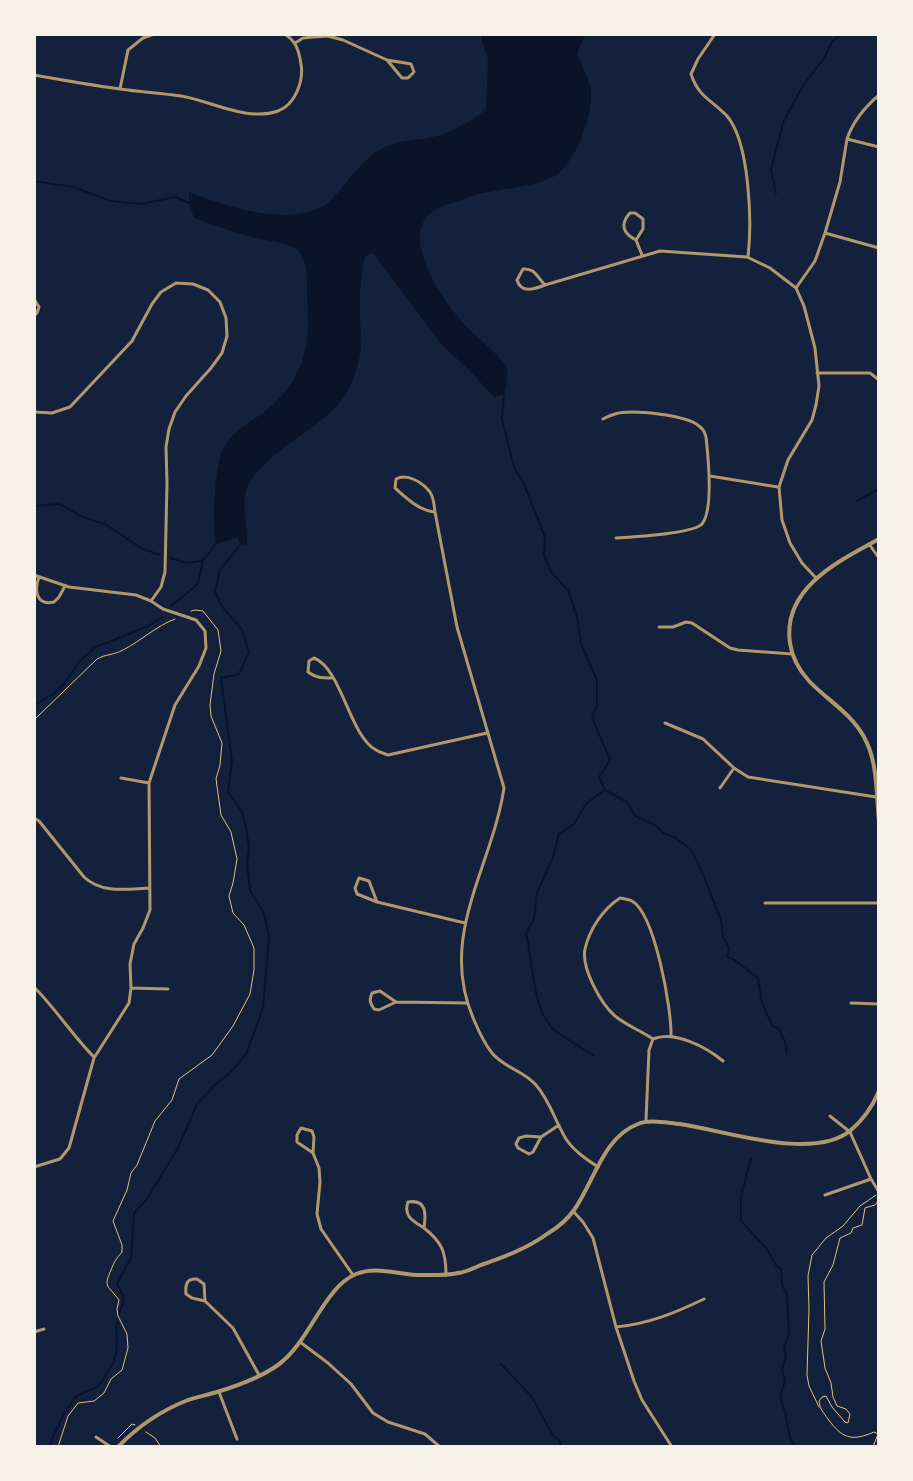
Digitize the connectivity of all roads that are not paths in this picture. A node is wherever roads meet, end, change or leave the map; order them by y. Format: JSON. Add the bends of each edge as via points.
{"nodes":[{"id":1,"x":154,"y":34,"type":"edge"},
{"id":2,"x":284,"y":34,"type":"edge"},
{"id":3,"x":715,"y":34,"type":"edge"},
{"id":4,"x":295,"y":43,"type":"junction"},
{"id":5,"x":387,"y":60,"type":"junction"},
{"id":6,"x":34,"y":75,"type":"edge"},
{"id":7,"x":120,"y":89,"type":"junction"},
{"id":8,"x":879,"y":95,"type":"edge"},
{"id":9,"x":847,"y":139,"type":"junction"},
{"id":10,"x":879,"y":147,"type":"edge"},
{"id":11,"x":825,"y":233,"type":"junction"},
{"id":12,"x":636,"y":240,"type":"junction"},
{"id":13,"x":879,"y":248,"type":"edge"},
{"id":14,"x":642,"y":255,"type":"junction"},
{"id":15,"x":747,"y":257,"type":"junction"},
{"id":16,"x":545,"y":285,"type":"junction"},
{"id":17,"x":796,"y":288,"type":"junction"},
{"id":18,"x":34,"y":299,"type":"edge"},
{"id":19,"x":34,"y":316,"type":"edge"},
{"id":20,"x":817,"y":373,"type":"junction"},
{"id":21,"x":879,"y":380,"type":"edge"},
{"id":22,"x":34,"y":412,"type":"edge"},
{"id":23,"x":603,"y":419,"type":"dead end"},
{"id":24,"x":710,"y":476,"type":"junction"},
{"id":25,"x":779,"y":487,"type":"junction"},
{"id":26,"x":435,"y":512,"type":"junction"},
{"id":27,"x":616,"y":538,"type":"dead end"},
{"id":28,"x":879,"y":539,"type":"edge"},
{"id":29,"x":869,"y":544,"type":"junction"},
{"id":30,"x":879,"y":558,"type":"edge"},
{"id":31,"x":34,"y":575,"type":"edge"},
{"id":32,"x":39,"y":577,"type":"junction"},
{"id":33,"x":816,"y":578,"type":"junction"},
{"id":34,"x":65,"y":586,"type":"junction"},
{"id":35,"x":151,"y":601,"type":"junction"},
{"id":36,"x":659,"y":627,"type":"dead end"},
{"id":37,"x":792,"y":654,"type":"junction"},
{"id":38,"x":332,"y":678,"type":"junction"},
{"id":39,"x":665,"y":723,"type":"dead end"},
{"id":40,"x":487,"y":733,"type":"junction"},
{"id":41,"x":876,"y":756,"type":"edge"},
{"id":42,"x":734,"y":768,"type":"junction"},
{"id":43,"x":121,"y":778,"type":"dead end"},
{"id":44,"x":149,"y":783,"type":"junction"},
{"id":45,"x":720,"y":788,"type":"dead end"},
{"id":46,"x":876,"y":797,"type":"junction"},
{"id":47,"x":34,"y":818,"type":"edge"},
{"id":48,"x":879,"y":821,"type":"edge"},
{"id":49,"x":149,"y":888,"type":"junction"},
{"id":50,"x":377,"y":902,"type":"junction"},
{"id":51,"x":765,"y":903,"type":"dead end"},
{"id":52,"x":879,"y":903,"type":"edge"},
{"id":53,"x":465,"y":923,"type":"junction"},
{"id":54,"x":34,"y":987,"type":"edge"},
{"id":55,"x":131,"y":988,"type":"junction"},
{"id":56,"x":168,"y":989,"type":"dead end"},
{"id":57,"x":396,"y":1002,"type":"junction"},
{"id":58,"x":466,"y":1003,"type":"junction"},
{"id":59,"x":851,"y":1003,"type":"dead end"},
{"id":60,"x":879,"y":1004,"type":"edge"},
{"id":61,"x":671,"y":1037,"type":"junction"},
{"id":62,"x":653,"y":1039,"type":"junction"},
{"id":63,"x":94,"y":1058,"type":"junction"},
{"id":64,"x":723,"y":1061,"type":"dead end"},
{"id":65,"x":879,"y":1091,"type":"edge"},
{"id":66,"x":830,"y":1116,"type":"dead end"},
{"id":67,"x":646,"y":1122,"type":"junction"},
{"id":68,"x":559,"y":1125,"type":"junction"},
{"id":69,"x":850,"y":1132,"type":"junction"},
{"id":70,"x":541,"y":1137,"type":"junction"},
{"id":71,"x":313,"y":1153,"type":"junction"},
{"id":72,"x":34,"y":1167,"type":"edge"},
{"id":73,"x":598,"y":1167,"type":"junction"},
{"id":74,"x":871,"y":1179,"type":"junction"},
{"id":75,"x":879,"y":1193,"type":"edge"},
{"id":76,"x":825,"y":1195,"type":"dead end"},
{"id":77,"x":573,"y":1211,"type":"junction"},
{"id":78,"x":424,"y":1228,"type":"junction"},
{"id":79,"x":353,"y":1275,"type":"junction"},
{"id":80,"x":446,"y":1275,"type":"junction"},
{"id":81,"x":704,"y":1299,"type":"dead end"},
{"id":82,"x":205,"y":1301,"type":"junction"},
{"id":83,"x":616,"y":1327,"type":"junction"},
{"id":84,"x":44,"y":1329,"type":"dead end"},
{"id":85,"x":34,"y":1332,"type":"edge"},
{"id":86,"x":300,"y":1342,"type":"junction"},
{"id":87,"x":259,"y":1375,"type":"junction"},
{"id":88,"x":219,"y":1392,"type":"junction"},
{"id":89,"x":96,"y":1437,"type":"dead end"},
{"id":90,"x":237,"y":1439,"type":"dead end"},
{"id":91,"x":111,"y":1447,"type":"edge"},
{"id":92,"x":118,"y":1447,"type":"edge"},
{"id":93,"x":440,"y":1447,"type":"edge"},
{"id":94,"x":672,"y":1447,"type":"edge"}],
"edges":[{"from":1,"to":7,"type":"street","via":[[128,50]]},
{"from":2,"to":4,"type":"street"},
{"from":3,"to":15,"type":"street","via":[[691,74],[696,88],[728,117],[738,138],[747,175]]},
{"from":4,"to":5,"type":"street","via":[[328,36]]},
{"from":4,"to":7,"type":"street","via":[[302,69],[299,89],[278,111],[253,114],[185,96]]},
{"from":5,"to":5,"type":"street","via":[[402,78],[414,72],[411,64]]},
{"from":6,"to":7,"type":"street"},
{"from":8,"to":9,"type":"street","via":[[866,106]]},
{"from":9,"to":10,"type":"street"},
{"from":9,"to":11,"type":"street"},
{"from":11,"to":13,"type":"street"},
{"from":11,"to":17,"type":"street","via":[[815,261]]},
{"from":12,"to":12,"type":"street","via":[[643,219],[630,213],[624,229]]},
{"from":12,"to":14,"type":"street"},
{"from":14,"to":15,"type":"street","via":[[660,251]]},
{"from":14,"to":16,"type":"street"},
{"from":15,"to":17,"type":"street"},
{"from":16,"to":16,"type":"street","via":[[522,288],[517,280],[528,269]]},
{"from":17,"to":20,"type":"street","via":[[815,348]]},
{"from":18,"to":19,"type":"street","via":[[39,307]]},
{"from":20,"to":21,"type":"street","via":[[870,373]]},
{"from":20,"to":25,"type":"street","via":[[812,420]]},
{"from":22,"to":35,"type":"street","via":[[70,407],[132,341],[161,292],[176,283],[208,290],[220,302],[227,336],[222,353],[186,396],[169,429],[165,572]]},
{"from":23,"to":24,"type":"street","via":[[616,413],[645,413],[694,422],[706,437]]},
{"from":24,"to":25,"type":"street"},
{"from":24,"to":27,"type":"street","via":[[705,519],[699,527]]},
{"from":25,"to":33,"type":"street","via":[[790,543]]},
{"from":26,"to":26,"type":"street","via":[[403,495],[395,488],[396,479],[410,477],[429,491]]},
{"from":26,"to":40,"type":"street","via":[[457,627]]},
{"from":28,"to":29,"type":"street"},
{"from":29,"to":30,"type":"street"},
{"from":29,"to":33,"type":"street"},
{"from":31,"to":32,"type":"street"},
{"from":32,"to":34,"type":"street"},
{"from":32,"to":34,"type":"street","via":[[36,591],[44,602],[54,602]]},
{"from":33,"to":37,"type":"street","via":[[794,607]]},
{"from":34,"to":35,"type":"street"},
{"from":35,"to":44,"type":"street","via":[[196,620],[205,631],[206,648],[175,705]]},
{"from":36,"to":37,"type":"street","via":[[692,623],[730,648]]},
{"from":37,"to":41,"type":"street","via":[[809,681],[859,727]]},
{"from":38,"to":38,"type":"street","via":[[313,676],[309,661],[318,659]]},
{"from":38,"to":40,"type":"street","via":[[363,737],[374,750],[388,755]]},
{"from":39,"to":42,"type":"street","via":[[703,739]]},
{"from":40,"to":53,"type":"street","via":[[504,788]]},
{"from":41,"to":46,"type":"street"},
{"from":42,"to":45,"type":"street"},
{"from":42,"to":46,"type":"street","via":[[766,781]]},
{"from":43,"to":44,"type":"street"},
{"from":44,"to":49,"type":"street"},
{"from":46,"to":48,"type":"street"},
{"from":47,"to":49,"type":"street","via":[[92,884]]},
{"from":49,"to":55,"type":"street","via":[[150,910],[130,964]]},
{"from":50,"to":50,"type":"street","via":[[369,881],[359,878],[357,894]]},
{"from":50,"to":53,"type":"street"},
{"from":51,"to":52,"type":"street"},
{"from":53,"to":58,"type":"street"},
{"from":54,"to":63,"type":"street"},
{"from":55,"to":56,"type":"street"},
{"from":55,"to":63,"type":"street","via":[[129,1003]]},
{"from":57,"to":57,"type":"street","via":[[380,991],[370,998],[379,1010]]},
{"from":57,"to":58,"type":"street"},
{"from":58,"to":68,"type":"street","via":[[494,1056],[537,1085]]},
{"from":59,"to":60,"type":"street"},
{"from":61,"to":62,"type":"street"},
{"from":61,"to":62,"type":"street","via":[[666,985],[651,931],[643,912],[620,898],[599,918],[584,951],[587,968],[615,1015]]},
{"from":61,"to":64,"type":"street"},
{"from":62,"to":67,"type":"street"},
{"from":63,"to":72,"type":"street","via":[[69,1148],[60,1159]]},
{"from":65,"to":69,"type":"street"},
{"from":66,"to":69,"type":"street"},
{"from":67,"to":69,"type":"street","via":[[777,1143],[820,1142]]},
{"from":67,"to":73,"type":"street","via":[[611,1144]]},
{"from":68,"to":70,"type":"street"},
{"from":68,"to":73,"type":"street","via":[[576,1151]]},
{"from":69,"to":74,"type":"street"},
{"from":70,"to":70,"type":"street","via":[[526,1136],[516,1144],[529,1154]]},
{"from":71,"to":71,"type":"street","via":[[297,1142],[301,1128],[312,1131]]},
{"from":71,"to":79,"type":"street","via":[[319,1168],[321,1229]]},
{"from":73,"to":77,"type":"street"},
{"from":74,"to":75,"type":"street"},
{"from":74,"to":76,"type":"street"},
{"from":77,"to":80,"type":"street","via":[[534,1243]]},
{"from":77,"to":83,"type":"street","via":[[593,1238]]},
{"from":78,"to":78,"type":"street","via":[[423,1206],[408,1202],[407,1214]]},
{"from":78,"to":80,"type":"street","via":[[443,1249]]},
{"from":79,"to":80,"type":"street"},
{"from":79,"to":86,"type":"street","via":[[334,1291]]},
{"from":81,"to":83,"type":"street","via":[[663,1318]]},
{"from":82,"to":82,"type":"street","via":[[204,1284],[187,1281],[186,1294]]},
{"from":82,"to":87,"type":"street","via":[[233,1328]]},
{"from":83,"to":94,"type":"street","via":[[642,1400]]},
{"from":84,"to":85,"type":"street"},
{"from":86,"to":87,"type":"street","via":[[287,1358]]},
{"from":86,"to":93,"type":"street","via":[[351,1384],[373,1413],[425,1434]]},
{"from":87,"to":88,"type":"street"},
{"from":88,"to":90,"type":"street"},
{"from":88,"to":92,"type":"street","via":[[151,1418]]},
{"from":89,"to":91,"type":"street"}]}
